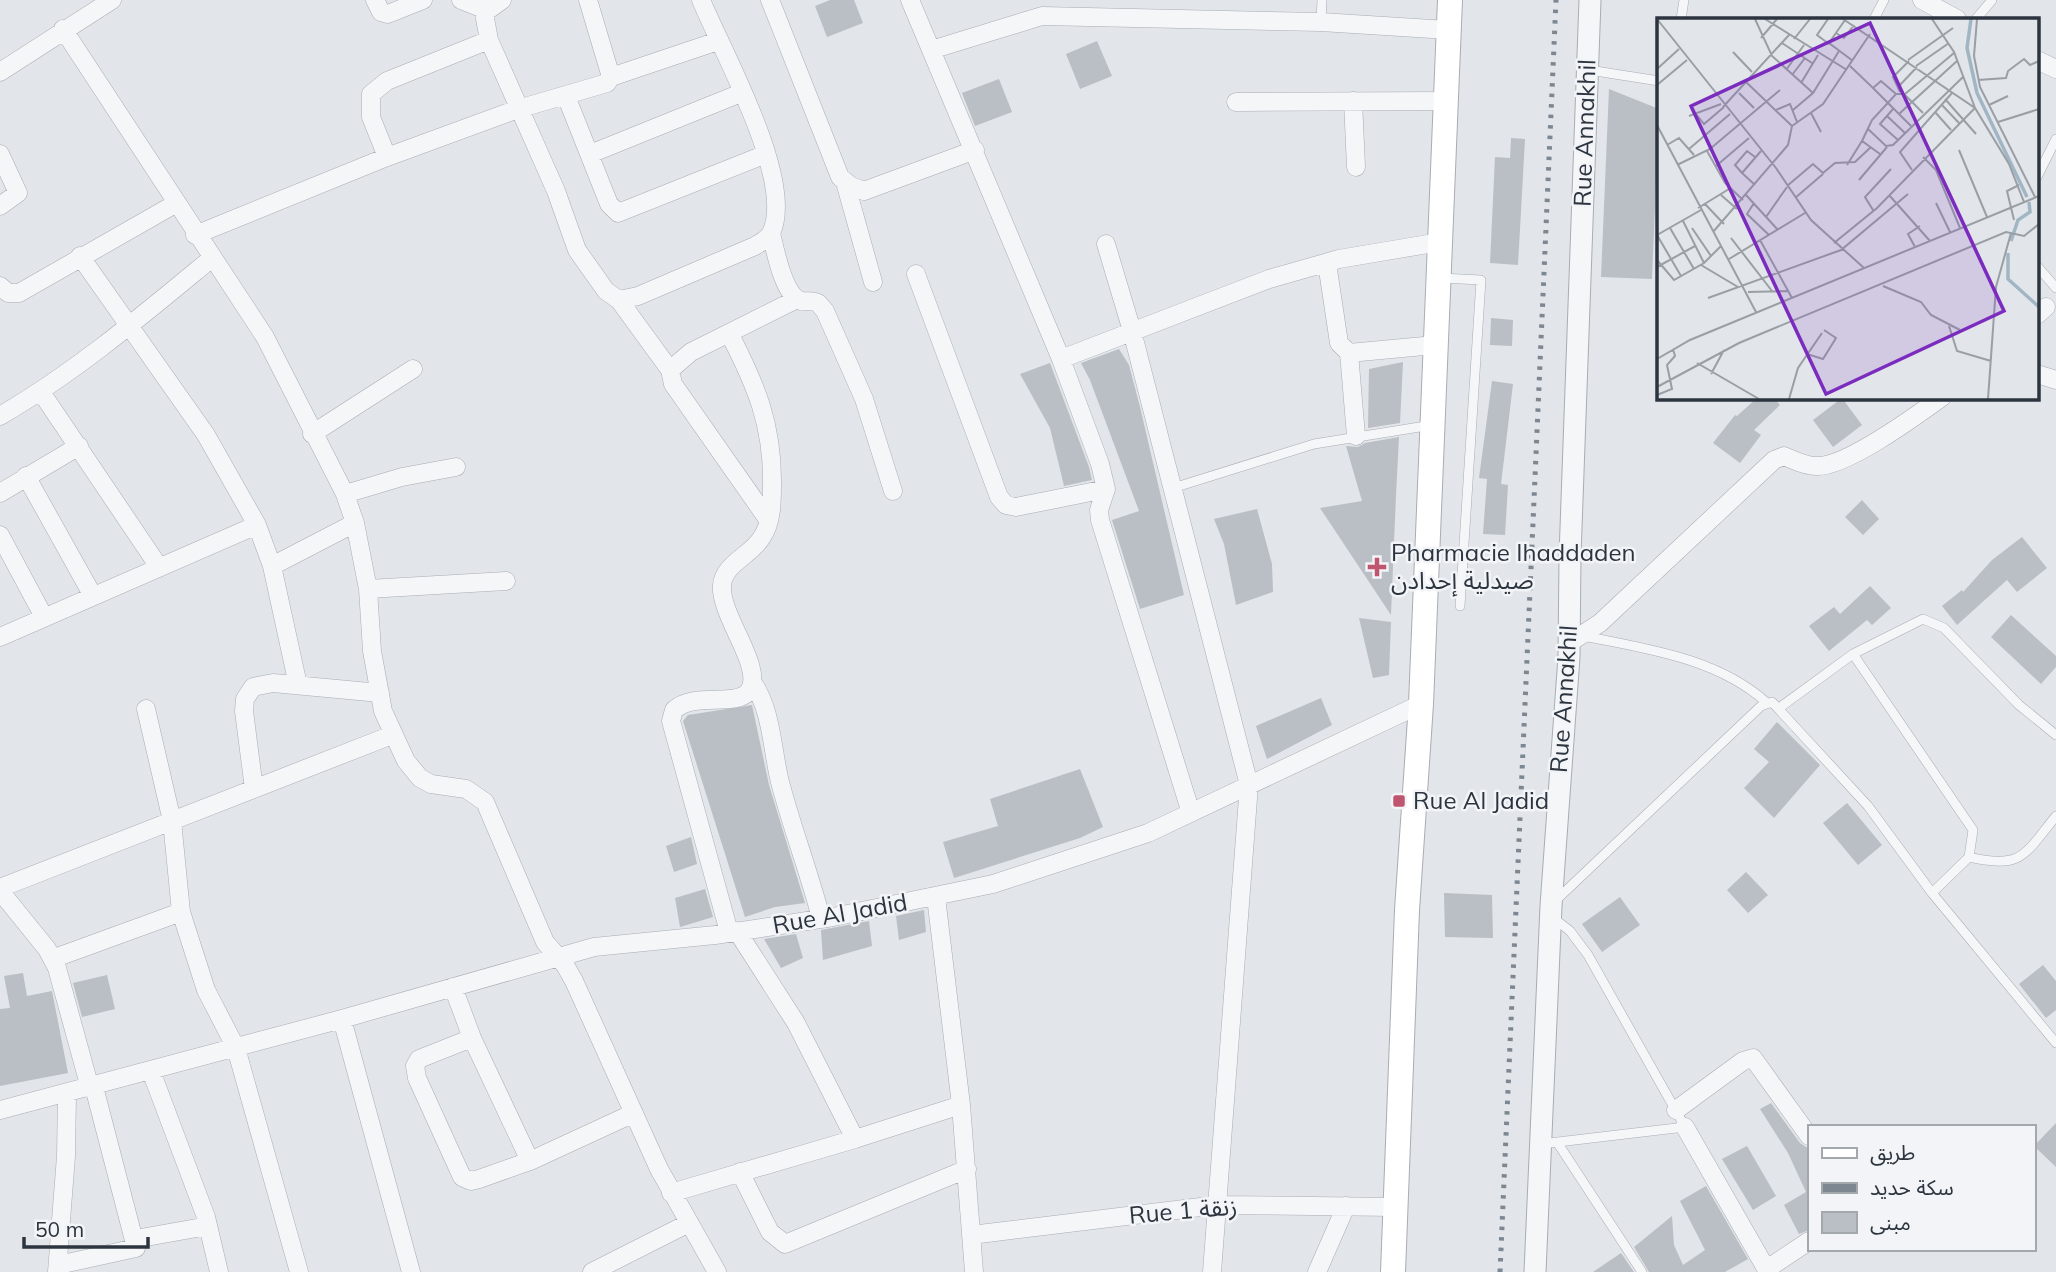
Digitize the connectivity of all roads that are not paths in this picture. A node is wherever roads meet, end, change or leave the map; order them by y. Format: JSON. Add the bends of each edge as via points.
{"nodes":[{"id":1,"x":112,"y":0,"type":"edge"},
{"id":2,"x":375,"y":0,"type":"edge"},
{"id":3,"x":424,"y":0,"type":"edge"},
{"id":4,"x":461,"y":0,"type":"edge"},
{"id":5,"x":588,"y":0,"type":"edge"},
{"id":6,"x":701,"y":0,"type":"edge"},
{"id":7,"x":770,"y":0,"type":"edge"},
{"id":8,"x":910,"y":0,"type":"edge"},
{"id":9,"x":1322,"y":0,"type":"edge"},
{"id":10,"x":1450,"y":0,"type":"edge"},
{"id":11,"x":1590,"y":0,"type":"edge"},
{"id":12,"x":1684,"y":0,"type":"edge"},
{"id":13,"x":1884,"y":0,"type":"edge"},
{"id":14,"x":1922,"y":0,"type":"edge"},
{"id":15,"x":1992,"y":0,"type":"edge"},
{"id":16,"x":494,"y":5,"type":"edge"},
{"id":17,"x":1681,"y":18,"type":"edge"},
{"id":18,"x":1875,"y":18,"type":"edge"},
{"id":19,"x":1954,"y":18,"type":"edge"},
{"id":20,"x":1977,"y":18,"type":"edge"},
{"id":21,"x":1321,"y":22,"type":"junction"},
{"id":22,"x":64,"y":29,"type":"junction"},
{"id":23,"x":1448,"y":30,"type":"junction"},
{"id":24,"x":489,"y":40,"type":"junction"},
{"id":25,"x":718,"y":41,"type":"junction"},
{"id":26,"x":931,"y":50,"type":"junction"},
{"id":27,"x":2038,"y":60,"type":"edge"},
{"id":28,"x":1587,"y":69,"type":"junction"},
{"id":29,"x":2056,"y":69,"type":"edge"},
{"id":30,"x":0,"y":72,"type":"edge"},
{"id":31,"x":611,"y":77,"type":"junction"},
{"id":32,"x":1657,"y":81,"type":"edge"},
{"id":33,"x":741,"y":93,"type":"junction"},
{"id":34,"x":566,"y":96,"type":"junction"},
{"id":35,"x":1446,"y":100,"type":"junction"},
{"id":36,"x":1353,"y":101,"type":"junction"},
{"id":37,"x":1236,"y":102,"type":"dead end"},
{"id":38,"x":518,"y":109,"type":"junction"},
{"id":39,"x":2056,"y":139,"type":"edge"},
{"id":40,"x":975,"y":150,"type":"junction"},
{"id":41,"x":0,"y":154,"type":"edge"},
{"id":42,"x":590,"y":154,"type":"junction"},
{"id":43,"x":766,"y":154,"type":"junction"},
{"id":44,"x":387,"y":157,"type":"junction"},
{"id":45,"x":1356,"y":167,"type":"dead end"},
{"id":46,"x":2038,"y":175,"type":"edge"},
{"id":47,"x":845,"y":182,"type":"junction"},
{"id":48,"x":175,"y":204,"type":"junction"},
{"id":49,"x":0,"y":206,"type":"edge"},
{"id":50,"x":771,"y":233,"type":"junction"},
{"id":51,"x":195,"y":235,"type":"junction"},
{"id":52,"x":1440,"y":242,"type":"junction"},
{"id":53,"x":1106,"y":244,"type":"dead end"},
{"id":54,"x":80,"y":256,"type":"junction"},
{"id":55,"x":212,"y":258,"type":"junction"},
{"id":56,"x":1327,"y":263,"type":"junction"},
{"id":57,"x":2038,"y":266,"type":"edge"},
{"id":58,"x":916,"y":274,"type":"dead end"},
{"id":59,"x":1438,"y":278,"type":"junction"},
{"id":60,"x":873,"y":282,"type":"dead end"},
{"id":61,"x":2056,"y":288,"type":"edge"},
{"id":62,"x":4,"y":294,"type":"edge"},
{"id":63,"x":797,"y":299,"type":"junction"},
{"id":64,"x":619,"y":300,"type":"junction"},
{"id":65,"x":130,"y":326,"type":"junction"},
{"id":66,"x":1132,"y":331,"type":"junction"},
{"id":67,"x":729,"y":333,"type":"junction"},
{"id":68,"x":1435,"y":345,"type":"junction"},
{"id":69,"x":1349,"y":353,"type":"junction"},
{"id":70,"x":1061,"y":359,"type":"junction"},
{"id":71,"x":413,"y":369,"type":"dead end"},
{"id":72,"x":670,"y":370,"type":"junction"},
{"id":73,"x":2038,"y":374,"type":"edge"},
{"id":74,"x":2056,"y":380,"type":"edge"},
{"id":75,"x":41,"y":392,"type":"junction"},
{"id":76,"x":1939,"y":399,"type":"edge"},
{"id":77,"x":0,"y":416,"type":"edge"},
{"id":78,"x":1432,"y":425,"type":"junction"},
{"id":79,"x":312,"y":434,"type":"junction"},
{"id":80,"x":1356,"y":436,"type":"junction"},
{"id":81,"x":79,"y":446,"type":"junction"},
{"id":82,"x":456,"y":467,"type":"dead end"},
{"id":83,"x":26,"y":476,"type":"junction"},
{"id":84,"x":1172,"y":488,"type":"junction"},
{"id":85,"x":1105,"y":489,"type":"junction"},
{"id":86,"x":893,"y":491,"type":"dead end"},
{"id":87,"x":0,"y":493,"type":"edge"},
{"id":88,"x":345,"y":494,"type":"junction"},
{"id":89,"x":769,"y":521,"type":"junction"},
{"id":90,"x":355,"y":523,"type":"junction"},
{"id":91,"x":257,"y":525,"type":"junction"},
{"id":92,"x":0,"y":535,"type":"edge"},
{"id":93,"x":272,"y":566,"type":"junction"},
{"id":94,"x":159,"y":567,"type":"junction"},
{"id":95,"x":506,"y":581,"type":"dead end"},
{"id":96,"x":368,"y":589,"type":"junction"},
{"id":97,"x":93,"y":596,"type":"junction"},
{"id":98,"x":1460,"y":606,"type":"dead end"},
{"id":99,"x":44,"y":617,"type":"junction"},
{"id":100,"x":0,"y":637,"type":"edge"},
{"id":101,"x":1576,"y":639,"type":"junction"},
{"id":102,"x":1853,"y":654,"type":"junction"},
{"id":103,"x":753,"y":683,"type":"junction"},
{"id":104,"x":298,"y":685,"type":"junction"},
{"id":105,"x":380,"y":693,"type":"junction"},
{"id":106,"x":1766,"y":702,"type":"junction"},
{"id":107,"x":1421,"y":704,"type":"junction"},
{"id":108,"x":1779,"y":708,"type":"junction"},
{"id":109,"x":146,"y":709,"type":"dead end"},
{"id":110,"x":392,"y":735,"type":"junction"},
{"id":111,"x":2056,"y":735,"type":"edge"},
{"id":112,"x":1249,"y":785,"type":"junction"},
{"id":113,"x":254,"y":789,"type":"junction"},
{"id":114,"x":1191,"y":813,"type":"junction"},
{"id":115,"x":2056,"y":816,"type":"edge"},
{"id":116,"x":172,"y":821,"type":"junction"},
{"id":117,"x":1969,"y":858,"type":"junction"},
{"id":118,"x":0,"y":890,"type":"edge"},
{"id":119,"x":1932,"y":894,"type":"junction"},
{"id":120,"x":936,"y":897,"type":"junction"},
{"id":121,"x":1550,"y":911,"type":"junction"},
{"id":122,"x":181,"y":912,"type":"junction"},
{"id":123,"x":821,"y":918,"type":"junction"},
{"id":124,"x":733,"y":932,"type":"junction"},
{"id":125,"x":52,"y":959,"type":"junction"},
{"id":126,"x":559,"y":959,"type":"junction"},
{"id":127,"x":453,"y":987,"type":"junction"},
{"id":128,"x":342,"y":1019,"type":"junction"},
{"id":129,"x":472,"y":1038,"type":"junction"},
{"id":130,"x":2056,"y":1043,"type":"edge"},
{"id":131,"x":236,"y":1048,"type":"junction"},
{"id":132,"x":151,"y":1071,"type":"junction"},
{"id":133,"x":92,"y":1088,"type":"junction"},
{"id":134,"x":67,"y":1094,"type":"junction"},
{"id":135,"x":961,"y":1104,"type":"junction"},
{"id":136,"x":0,"y":1110,"type":"edge"},
{"id":137,"x":1675,"y":1110,"type":"junction"},
{"id":138,"x":634,"y":1113,"type":"junction"},
{"id":139,"x":1685,"y":1127,"type":"junction"},
{"id":140,"x":1808,"y":1135,"type":"edge"},
{"id":141,"x":855,"y":1139,"type":"junction"},
{"id":142,"x":1548,"y":1143,"type":"junction"},
{"id":143,"x":530,"y":1161,"type":"junction"},
{"id":144,"x":967,"y":1169,"type":"junction"},
{"id":145,"x":740,"y":1172,"type":"junction"},
{"id":146,"x":671,"y":1193,"type":"junction"},
{"id":147,"x":1217,"y":1205,"type":"junction"},
{"id":148,"x":1346,"y":1206,"type":"junction"},
{"id":149,"x":1396,"y":1207,"type":"junction"},
{"id":150,"x":689,"y":1223,"type":"junction"},
{"id":151,"x":208,"y":1226,"type":"junction"},
{"id":152,"x":971,"y":1235,"type":"junction"},
{"id":153,"x":135,"y":1239,"type":"junction"},
{"id":154,"x":1808,"y":1242,"type":"edge"},
{"id":155,"x":57,"y":1269,"type":"edge"},
{"id":156,"x":1768,"y":1271,"type":"edge"},
{"id":157,"x":219,"y":1272,"type":"edge"},
{"id":158,"x":299,"y":1272,"type":"edge"},
{"id":159,"x":411,"y":1272,"type":"edge"},
{"id":160,"x":592,"y":1272,"type":"edge"},
{"id":161,"x":717,"y":1272,"type":"edge"},
{"id":162,"x":974,"y":1272,"type":"edge"},
{"id":163,"x":1212,"y":1272,"type":"edge"},
{"id":164,"x":1317,"y":1272,"type":"edge"},
{"id":165,"x":1393,"y":1272,"type":"edge"},
{"id":166,"x":1535,"y":1272,"type":"edge"},
{"id":167,"x":1642,"y":1272,"type":"edge"}],
"edges":[{"from":1,"to":22,"type":"street"},
{"from":2,"to":3,"type":"street","via":[[388,15]]},
{"from":4,"to":16,"type":"street"},
{"from":5,"to":31,"type":"street"},
{"from":6,"to":25,"type":"street"},
{"from":7,"to":47,"type":"street"},
{"from":8,"to":26,"type":"street"},
{"from":9,"to":21,"type":"lane"},
{"from":10,"to":23,"type":"main road"},
{"from":11,"to":28,"type":"street","name":"Rue Annakhil"},
{"from":12,"to":17,"type":"lane"},
{"from":13,"to":18,"type":"lane"},
{"from":14,"to":19,"type":"street"},
{"from":15,"to":20,"type":"lane"},
{"from":16,"to":24,"type":"street","via":[[484,18]]},
{"from":21,"to":23,"type":"street"},
{"from":21,"to":26,"type":"street","via":[[1042,16]]},
{"from":22,"to":30,"type":"street"},
{"from":22,"to":48,"type":"street"},
{"from":23,"to":35,"type":"main road"},
{"from":24,"to":38,"type":"street"},
{"from":24,"to":44,"type":"street","via":[[387,81],[371,94],[371,117]]},
{"from":25,"to":31,"type":"street"},
{"from":25,"to":33,"type":"street"},
{"from":26,"to":40,"type":"street"},
{"from":27,"to":29,"type":"street"},
{"from":28,"to":32,"type":"lane"},
{"from":28,"to":101,"type":"street","name":"Rue Annakhil"},
{"from":31,"to":34,"type":"street","via":[[607,83]]},
{"from":33,"to":42,"type":"street"},
{"from":33,"to":43,"type":"street"},
{"from":34,"to":38,"type":"street"},
{"from":34,"to":42,"type":"street"},
{"from":35,"to":36,"type":"street"},
{"from":35,"to":52,"type":"main road"},
{"from":36,"to":37,"type":"street"},
{"from":36,"to":45,"type":"street"},
{"from":38,"to":44,"type":"street"},
{"from":38,"to":64,"type":"street","via":[[577,250],[606,291]]},
{"from":39,"to":46,"type":"lane"},
{"from":40,"to":47,"type":"street","via":[[864,191]]},
{"from":40,"to":70,"type":"street"},
{"from":41,"to":49,"type":"street","via":[[18,193]]},
{"from":42,"to":43,"type":"street","via":[[609,204],[618,213]]},
{"from":43,"to":50,"type":"street","via":[[777,198]]},
{"from":44,"to":51,"type":"street"},
{"from":47,"to":60,"type":"street"},
{"from":48,"to":51,"type":"street"},
{"from":48,"to":54,"type":"street"},
{"from":50,"to":63,"type":"street","via":[[781,270]]},
{"from":50,"to":64,"type":"street","via":[[722,262]]},
{"from":51,"to":55,"type":"street"},
{"from":52,"to":56,"type":"street"},
{"from":52,"to":59,"type":"main road"},
{"from":53,"to":66,"type":"street"},
{"from":54,"to":62,"type":"street"},
{"from":54,"to":65,"type":"street"},
{"from":55,"to":65,"type":"street"},
{"from":55,"to":79,"type":"street","via":[[265,338]]},
{"from":56,"to":66,"type":"street","via":[[1269,279]]},
{"from":56,"to":69,"type":"street","via":[[1339,343]]},
{"from":57,"to":61,"type":"lane"},
{"from":58,"to":85,"type":"street","via":[[999,497],[1006,505],[1016,507]]},
{"from":59,"to":68,"type":"main road"},
{"from":59,"to":98,"type":"lane","via":[[1481,280]]},
{"from":63,"to":67,"type":"street"},
{"from":63,"to":86,"type":"street","via":[[818,303],[825,311],[864,399]]},
{"from":64,"to":72,"type":"street"},
{"from":65,"to":75,"type":"street"},
{"from":65,"to":91,"type":"street","via":[[206,435]]},
{"from":66,"to":70,"type":"street"},
{"from":66,"to":84,"type":"street"},
{"from":67,"to":72,"type":"street","via":[[691,352]]},
{"from":67,"to":89,"type":"street","via":[[751,376],[770,432]]},
{"from":68,"to":69,"type":"street"},
{"from":68,"to":78,"type":"main road"},
{"from":69,"to":80,"type":"street"},
{"from":70,"to":85,"type":"street"},
{"from":71,"to":79,"type":"street"},
{"from":72,"to":89,"type":"street","via":[[673,384]]},
{"from":73,"to":74,"type":"street"},
{"from":75,"to":77,"type":"street"},
{"from":75,"to":81,"type":"street"},
{"from":76,"to":101,"type":"street","via":[[1833,463],[1815,466],[1784,456],[1774,460],[1654,574]]},
{"from":78,"to":80,"type":"lane"},
{"from":78,"to":107,"type":"main road"},
{"from":79,"to":88,"type":"street"},
{"from":80,"to":84,"type":"lane","via":[[1290,450]]},
{"from":81,"to":83,"type":"street"},
{"from":81,"to":94,"type":"street"},
{"from":82,"to":88,"type":"street"},
{"from":83,"to":87,"type":"street"},
{"from":83,"to":97,"type":"street"},
{"from":84,"to":112,"type":"street"},
{"from":85,"to":114,"type":"street","via":[[1100,520]]},
{"from":88,"to":90,"type":"street"},
{"from":89,"to":103,"type":"street","via":[[759,543],[728,570],[722,584]]},
{"from":90,"to":93,"type":"street"},
{"from":90,"to":96,"type":"street"},
{"from":91,"to":93,"type":"street"},
{"from":91,"to":94,"type":"street"},
{"from":92,"to":99,"type":"street"},
{"from":93,"to":104,"type":"street"},
{"from":94,"to":97,"type":"street"},
{"from":95,"to":96,"type":"street"},
{"from":96,"to":105,"type":"street"},
{"from":97,"to":99,"type":"street"},
{"from":99,"to":100,"type":"street"},
{"from":101,"to":106,"type":"lane","via":[[1718,670],[1746,684]]},
{"from":101,"to":121,"type":"street","name":"Rue Annakhil"},
{"from":102,"to":108,"type":"lane"},
{"from":102,"to":111,"type":"lane","via":[[1919,620],[1933,621]]},
{"from":102,"to":117,"type":"lane","via":[[1973,830]]},
{"from":103,"to":123,"type":"street","via":[[763,702],[778,774]]},
{"from":103,"to":124,"type":"street","via":[[736,699],[685,702],[674,710],[671,721]]},
{"from":104,"to":105,"type":"street"},
{"from":104,"to":113,"type":"street","via":[[260,683],[245,699]]},
{"from":105,"to":110,"type":"street"},
{"from":106,"to":108,"type":"lane"},
{"from":106,"to":121,"type":"lane"},
{"from":107,"to":112,"type":"street","name":"Rue Al Jadid"},
{"from":107,"to":149,"type":"main road","via":[[1407,910]]},
{"from":108,"to":119,"type":"lane","via":[[1868,806]]},
{"from":109,"to":116,"type":"street"},
{"from":110,"to":113,"type":"street"},
{"from":110,"to":126,"type":"street","via":[[420,778],[442,788],[466,789],[485,802],[545,942]]},
{"from":112,"to":114,"type":"street","name":"Rue Al Jadid"},
{"from":112,"to":147,"type":"street"},
{"from":113,"to":116,"type":"street"},
{"from":114,"to":120,"type":"street","name":"Rue Al Jadid","via":[[1072,861]]},
{"from":115,"to":117,"type":"lane","via":[[2012,862]]},
{"from":116,"to":118,"type":"street"},
{"from":116,"to":122,"type":"street"},
{"from":117,"to":119,"type":"lane"},
{"from":118,"to":125,"type":"street"},
{"from":119,"to":130,"type":"lane"},
{"from":120,"to":123,"type":"street","name":"Rue Al Jadid"},
{"from":120,"to":135,"type":"street"},
{"from":121,"to":137,"type":"lane","via":[[1584,949]]},
{"from":121,"to":142,"type":"street","name":"Rue Annakhil"},
{"from":122,"to":125,"type":"street"},
{"from":122,"to":131,"type":"street","via":[[206,990]]},
{"from":123,"to":124,"type":"street","name":"Rue Al Jadid"},
{"from":124,"to":126,"type":"street","name":"Rue Al Jadid","via":[[618,943]]},
{"from":124,"to":141,"type":"street","via":[[796,1023]]},
{"from":125,"to":133,"type":"street"},
{"from":126,"to":127,"type":"street","name":"Rue Al Jadid"},
{"from":126,"to":138,"type":"street","via":[[574,981]]},
{"from":127,"to":128,"type":"street","name":"Rue Al Jadid"},
{"from":127,"to":129,"type":"street"},
{"from":128,"to":131,"type":"street","name":"Rue Al Jadid"},
{"from":128,"to":159,"type":"street"},
{"from":129,"to":143,"type":"street"},
{"from":129,"to":143,"type":"street","via":[[419,1059],[415,1066],[461,1177],[471,1181]]},
{"from":131,"to":132,"type":"street","name":"Rue Al Jadid"},
{"from":131,"to":158,"type":"street"},
{"from":132,"to":133,"type":"street","name":"Rue Al Jadid"},
{"from":132,"to":151,"type":"street"},
{"from":133,"to":134,"type":"street","name":"Rue Al Jadid"},
{"from":133,"to":153,"type":"street"},
{"from":134,"to":136,"type":"street","name":"Rue Al Jadid"},
{"from":134,"to":155,"type":"street"},
{"from":135,"to":141,"type":"street"},
{"from":135,"to":144,"type":"street"},
{"from":137,"to":139,"type":"lane"},
{"from":137,"to":140,"type":"street","via":[[1753,1058]]},
{"from":138,"to":143,"type":"street"},
{"from":138,"to":146,"type":"street"},
{"from":139,"to":142,"type":"lane"},
{"from":139,"to":156,"type":"street"},
{"from":141,"to":145,"type":"street"},
{"from":142,"to":166,"type":"street","name":"Rue Annakhil"},
{"from":142,"to":167,"type":"lane"},
{"from":144,"to":145,"type":"street","via":[[789,1244],[774,1237]]},
{"from":144,"to":152,"type":"street"},
{"from":145,"to":146,"type":"street"},
{"from":146,"to":150,"type":"street"},
{"from":147,"to":148,"type":"street","name":"Rue 1 زنقة"},
{"from":147,"to":152,"type":"street","name":"Rue 1 زنقة"},
{"from":147,"to":163,"type":"street"},
{"from":148,"to":149,"type":"street","name":"Rue 1 زنقة"},
{"from":148,"to":164,"type":"street"},
{"from":149,"to":165,"type":"main road"},
{"from":150,"to":160,"type":"street"},
{"from":150,"to":161,"type":"street"},
{"from":151,"to":153,"type":"street"},
{"from":151,"to":157,"type":"street"},
{"from":152,"to":162,"type":"street"},
{"from":153,"to":155,"type":"street","via":[[134,1250]]},
{"from":154,"to":156,"type":"street"}]}
